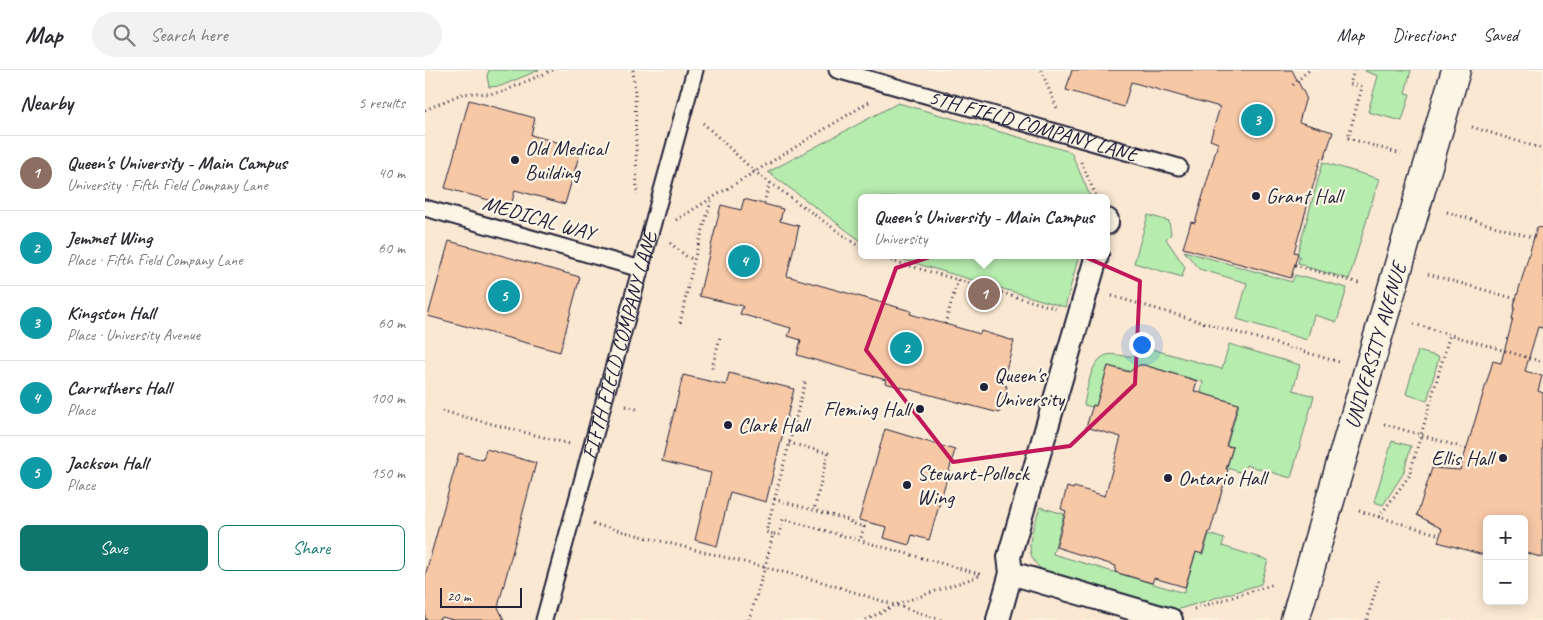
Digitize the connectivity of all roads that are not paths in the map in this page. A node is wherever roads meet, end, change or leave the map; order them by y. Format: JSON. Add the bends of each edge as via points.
{"nodes":[{"id":1,"x":695,"y":70,"type":"edge"},
{"id":2,"x":837,"y":70,"type":"edge"},
{"id":3,"x":1456,"y":70,"type":"edge"},
{"id":4,"x":1179,"y":168,"type":"dead end"},
{"id":5,"x":425,"y":208,"type":"edge"},
{"id":6,"x":1096,"y":259,"type":"edge"},
{"id":7,"x":641,"y":269,"type":"junction"},
{"id":8,"x":1011,"y":573,"type":"junction"},
{"id":9,"x":1168,"y":619,"type":"edge"},
{"id":10,"x":544,"y":620,"type":"edge"},
{"id":11,"x":998,"y":620,"type":"edge"},
{"id":12,"x":1295,"y":620,"type":"edge"}],
"edges":[{"from":1,"to":7,"type":"lane","name":"FIFTH FIELD COMPANY LANE"},
{"from":2,"to":4,"type":"lane","name":"5TH FIELD COMPANY LANE"},
{"from":3,"to":12,"type":"main road","name":"UNIVERSITY AVENUE"},
{"from":5,"to":7,"type":"lane","name":"MEDICAL WAY"},
{"from":6,"to":8,"type":"street","via":[[1009,557]]},
{"from":7,"to":10,"type":"lane","name":"FIFTH FIELD COMPANY LANE"},
{"from":8,"to":9,"type":"street"},
{"from":8,"to":11,"type":"street"}]}
